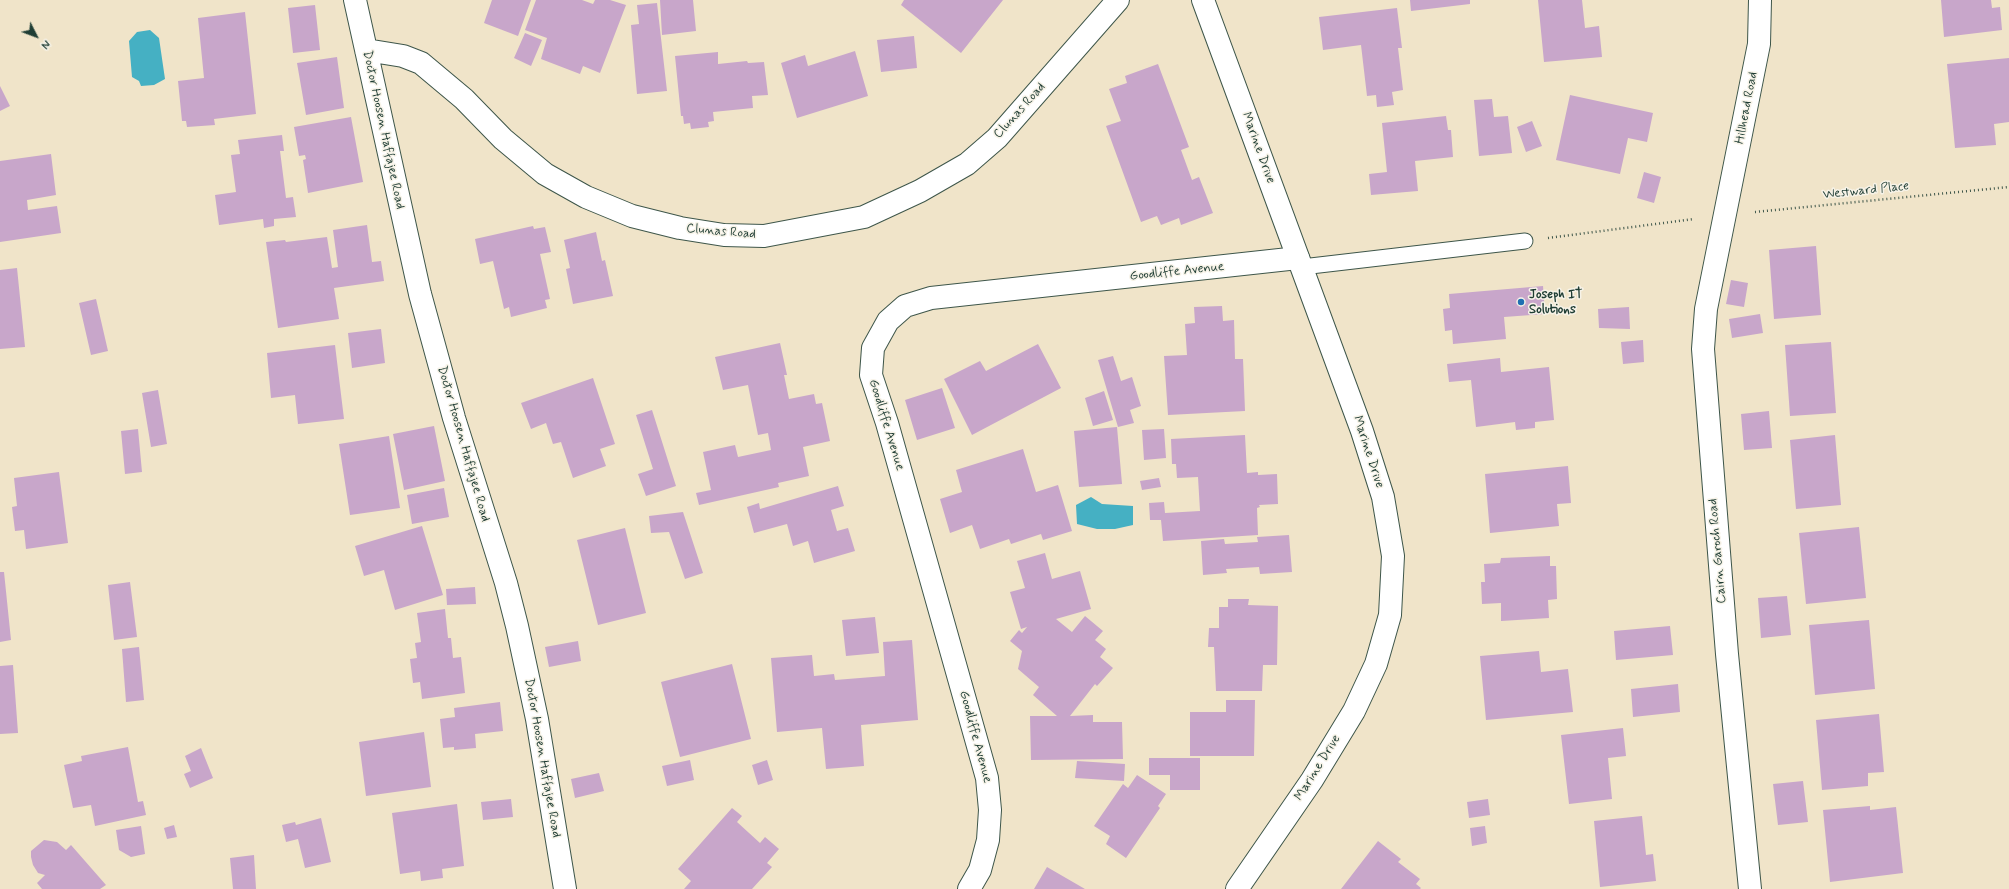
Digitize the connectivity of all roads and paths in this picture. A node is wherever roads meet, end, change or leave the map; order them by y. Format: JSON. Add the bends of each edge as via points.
{"nodes":[{"id":1,"x":355,"y":0,"type":"edge"},
{"id":2,"x":1118,"y":0,"type":"edge"},
{"id":3,"x":1203,"y":0,"type":"edge"},
{"id":4,"x":1760,"y":0,"type":"edge"},
{"id":5,"x":366,"y":50,"type":"junction"},
{"id":6,"x":2009,"y":187,"type":"edge"},
{"id":7,"x":1726,"y":214,"type":"junction"},
{"id":8,"x":1525,"y":241,"type":"joint"},
{"id":9,"x":1300,"y":262,"type":"junction"},
{"id":10,"x":565,"y":889,"type":"edge"},
{"id":11,"x":969,"y":889,"type":"edge"},
{"id":12,"x":1237,"y":889,"type":"edge"},
{"id":13,"x":1750,"y":889,"type":"edge"}],
"edges":[{"from":1,"to":5,"type":"street","name":"Doctor Hoosen Haffajee Road"},
{"from":2,"to":5,"type":"street","name":"Clunas Road","via":[[997,138],[967,164],[920,191],[864,217],[764,236],[724,235],[680,228],[632,216],[586,197],[545,174],[421,63],[403,56]]},
{"from":3,"to":9,"type":"street","name":"Marine Drive"},
{"from":4,"to":7,"type":"street","name":"Hillhead Road","via":[[1759,44]]},
{"from":5,"to":10,"type":"street","name":"Doctor Hoosen Haffajee Road","via":[[420,294],[454,418],[517,626],[537,719]]},
{"from":6,"to":7,"type":"path","name":"Westward Place"},
{"from":7,"to":8,"type":"path","name":"Westward Place"},
{"from":7,"to":13,"type":"street","name":"Cairn Garoch Road","via":[[1706,310],[1703,349],[1726,654]]},
{"from":8,"to":9,"type":"lane"},
{"from":9,"to":11,"type":"street","name":"Goodliffe Avenue","via":[[931,298],[905,306],[888,321],[873,348],[871,375],[887,423],[987,778],[990,810],[988,840],[980,870]]},
{"from":9,"to":12,"type":"street","name":"Marine Drive","via":[[1362,431],[1383,497],[1393,556],[1390,615],[1376,664],[1354,711],[1312,780]]}]}
